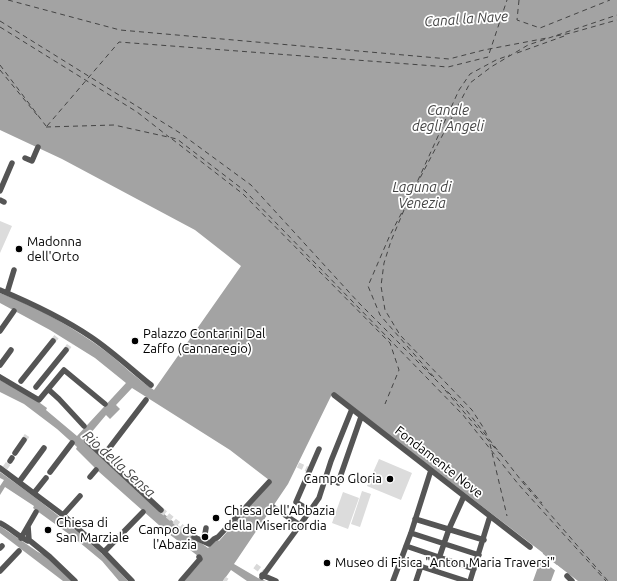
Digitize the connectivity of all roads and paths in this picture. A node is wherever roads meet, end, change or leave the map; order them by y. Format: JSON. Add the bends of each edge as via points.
{"nodes":[{"id":1,"x":38,"y":147,"type":"dead end"},
{"id":2,"x":25,"y":158,"type":"dead end"},
{"id":3,"x":12,"y":163,"type":"dead end"},
{"id":4,"x":0,"y":191,"type":"edge"},
{"id":5,"x":14,"y":270,"type":"dead end"},
{"id":6,"x":0,"y":290,"type":"edge"},
{"id":7,"x":7,"y":293,"type":"junction"},
{"id":8,"x":14,"y":311,"type":"dead end"},
{"id":9,"x":0,"y":331,"type":"edge"},
{"id":10,"x":53,"y":341,"type":"tunnel mouth"},
{"id":11,"x":11,"y":350,"type":"dead end"},
{"id":12,"x":66,"y":350,"type":"tunnel mouth"},
{"id":13,"x":0,"y":364,"type":"edge"},
{"id":14,"x":0,"y":377,"type":"edge"},
{"id":15,"x":18,"y":384,"type":"junction"},
{"id":16,"x":152,"y":385,"type":"dead end"},
{"id":17,"x":36,"y":387,"type":"dead end"},
{"id":18,"x":48,"y":389,"type":"junction"},
{"id":19,"x":334,"y":395,"type":"dead end"},
{"id":20,"x":146,"y":400,"type":"dead end"},
{"id":21,"x":105,"y":404,"type":"dead end"},
{"id":22,"x":352,"y":409,"type":"junction"},
{"id":23,"x":362,"y":417,"type":"junction"},
{"id":24,"x":84,"y":426,"type":"dead end"},
{"id":25,"x":24,"y":440,"type":"tunnel mouth"},
{"id":26,"x":87,"y":440,"type":"dead end"},
{"id":27,"x":72,"y":443,"type":"dead end"},
{"id":28,"x":44,"y":448,"type":"dead end"},
{"id":29,"x":319,"y":449,"type":"dead end"},
{"id":30,"x":104,"y":455,"type":"junction"},
{"id":31,"x":13,"y":457,"type":"tunnel mouth"},
{"id":32,"x":3,"y":469,"type":"edge"},
{"id":33,"x":96,"y":470,"type":"dead end"},
{"id":34,"x":431,"y":470,"type":"junction"},
{"id":35,"x":50,"y":472,"type":"dead end"},
{"id":36,"x":90,"y":477,"type":"dead end"},
{"id":37,"x":46,"y":478,"type":"dead end"},
{"id":38,"x":19,"y":482,"type":"junction"},
{"id":39,"x":269,"y":482,"type":"dead end"},
{"id":40,"x":338,"y":483,"type":"dead end"},
{"id":41,"x":34,"y":493,"type":"junction"},
{"id":42,"x":80,"y":496,"type":"dead end"},
{"id":43,"x":464,"y":496,"type":"junction"},
{"id":44,"x":273,"y":507,"type":"dead end"},
{"id":45,"x":161,"y":510,"type":"tunnel mouth"},
{"id":46,"x":311,"y":511,"type":"junction"},
{"id":47,"x":36,"y":512,"type":"dead end"},
{"id":48,"x":143,"y":512,"type":"dead end"},
{"id":49,"x":63,"y":515,"type":"junction"},
{"id":50,"x":490,"y":516,"type":"junction"},
{"id":51,"x":415,"y":519,"type":"junction"},
{"id":52,"x":0,"y":523,"type":"edge"},
{"id":53,"x":28,"y":526,"type":"junction"},
{"id":54,"x":300,"y":526,"type":"junction"},
{"id":55,"x":206,"y":528,"type":"dead end"},
{"id":56,"x":449,"y":529,"type":"junction"},
{"id":57,"x":411,"y":533,"type":"junction"},
{"id":58,"x":20,"y":537,"type":"junction"},
{"id":59,"x":194,"y":537,"type":"tunnel mouth"},
{"id":60,"x":484,"y":540,"type":"junction"},
{"id":61,"x":28,"y":541,"type":"junction"},
{"id":62,"x":207,"y":543,"type":"junction"},
{"id":63,"x":444,"y":544,"type":"junction"},
{"id":64,"x":406,"y":546,"type":"junction"},
{"id":65,"x":530,"y":547,"type":"dead end"},
{"id":66,"x":19,"y":551,"type":"dead end"},
{"id":67,"x":104,"y":552,"type":"junction"},
{"id":68,"x":478,"y":556,"type":"junction"},
{"id":69,"x":199,"y":557,"type":"dead end"},
{"id":70,"x":439,"y":558,"type":"junction"},
{"id":71,"x":401,"y":560,"type":"junction"},
{"id":72,"x":421,"y":566,"type":"junction"},
{"id":73,"x":474,"y":569,"type":"junction"},
{"id":74,"x":435,"y":570,"type":"junction"},
{"id":75,"x":0,"y":571,"type":"edge"},
{"id":76,"x":567,"y":576,"type":"dead end"},
{"id":77,"x":455,"y":579,"type":"edge"},
{"id":78,"x":75,"y":581,"type":"edge"},
{"id":79,"x":132,"y":581,"type":"edge"},
{"id":80,"x":181,"y":581,"type":"edge"},
{"id":81,"x":276,"y":581,"type":"edge"},
{"id":82,"x":393,"y":581,"type":"edge"},
{"id":83,"x":417,"y":581,"type":"edge"},
{"id":84,"x":466,"y":581,"type":"edge"},
{"id":85,"x":470,"y":581,"type":"edge"},
{"id":86,"x":572,"y":581,"type":"edge"}],
"edges":[{"from":1,"to":2,"type":"street","via":[[32,161]]},
{"from":3,"to":4,"type":"street"},
{"from":5,"to":7,"type":"street"},
{"from":6,"to":7,"type":"street"},
{"from":7,"to":16,"type":"street","via":[[68,322]]},
{"from":8,"to":9,"type":"street"},
{"from":10,"to":15,"type":"street"},
{"from":11,"to":13,"type":"street"},
{"from":12,"to":17,"type":"street"},
{"from":14,"to":15,"type":"street"},
{"from":15,"to":18,"type":"street","via":[[39,400]]},
{"from":18,"to":21,"type":"street","via":[[64,370]]},
{"from":18,"to":24,"type":"street"},
{"from":19,"to":22,"type":"street","name":"Fondamente Nove"},
{"from":20,"to":30,"type":"street"},
{"from":22,"to":23,"type":"street","name":"Fondamente Nove"},
{"from":22,"to":46,"type":"street","via":[[319,498]]},
{"from":23,"to":34,"type":"street","name":"Fondamente Nove"},
{"from":23,"to":40,"type":"street"},
{"from":25,"to":31,"type":"street"},
{"from":26,"to":30,"type":"street"},
{"from":27,"to":35,"type":"street"},
{"from":28,"to":38,"type":"street"},
{"from":29,"to":46,"type":"street","via":[[296,502]]},
{"from":30,"to":45,"type":"street"},
{"from":32,"to":38,"type":"street"},
{"from":33,"to":36,"type":"street"},
{"from":34,"to":43,"type":"street","name":"Fondamente Nove"},
{"from":34,"to":51,"type":"street"},
{"from":37,"to":41,"type":"street"},
{"from":38,"to":41,"type":"street"},
{"from":39,"to":62,"type":"street","via":[[217,538]]},
{"from":41,"to":49,"type":"street"},
{"from":42,"to":49,"type":"street"},
{"from":43,"to":50,"type":"street","name":"Fondamente Nove"},
{"from":43,"to":56,"type":"street"},
{"from":44,"to":54,"type":"street"},
{"from":46,"to":54,"type":"street"},
{"from":47,"to":53,"type":"street"},
{"from":48,"to":67,"type":"street"},
{"from":49,"to":67,"type":"street"},
{"from":50,"to":60,"type":"street"},
{"from":50,"to":65,"type":"street","name":"Fondamente Nove"},
{"from":51,"to":56,"type":"street"},
{"from":51,"to":57,"type":"street"},
{"from":52,"to":58,"type":"street"},
{"from":53,"to":58,"type":"street"},
{"from":53,"to":61,"type":"street"},
{"from":54,"to":81,"type":"street","via":[[262,576]]},
{"from":55,"to":62,"type":"street"},
{"from":56,"to":60,"type":"street"},
{"from":56,"to":63,"type":"street"},
{"from":57,"to":63,"type":"street"},
{"from":57,"to":64,"type":"street"},
{"from":58,"to":61,"type":"street"},
{"from":59,"to":62,"type":"street"},
{"from":60,"to":68,"type":"street"},
{"from":61,"to":78,"type":"street"},
{"from":63,"to":68,"type":"street"},
{"from":63,"to":70,"type":"street"},
{"from":64,"to":70,"type":"street"},
{"from":64,"to":71,"type":"street"},
{"from":66,"to":75,"type":"street"},
{"from":67,"to":79,"type":"street"},
{"from":68,"to":73,"type":"street"},
{"from":69,"to":80,"type":"street"},
{"from":70,"to":73,"type":"street"},
{"from":70,"to":74,"type":"street"},
{"from":71,"to":72,"type":"street"},
{"from":71,"to":82,"type":"street"},
{"from":72,"to":74,"type":"street"},
{"from":72,"to":83,"type":"street"},
{"from":73,"to":85,"type":"street"},
{"from":74,"to":77,"type":"street"},
{"from":76,"to":86,"type":"street"},
{"from":77,"to":84,"type":"street"}]}
